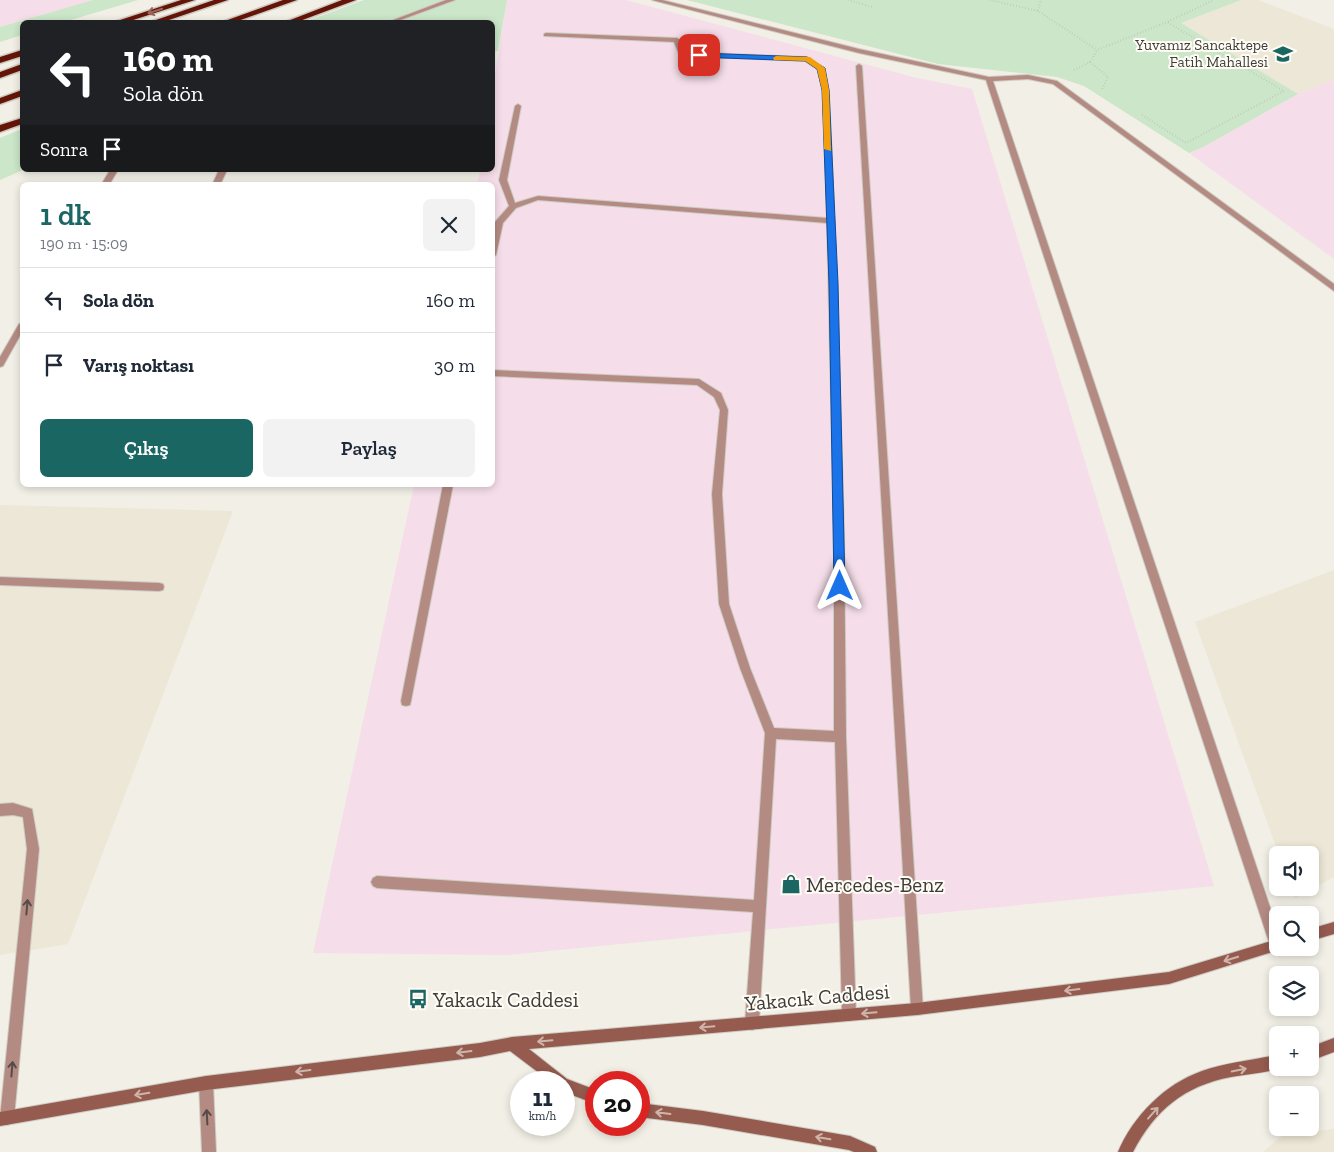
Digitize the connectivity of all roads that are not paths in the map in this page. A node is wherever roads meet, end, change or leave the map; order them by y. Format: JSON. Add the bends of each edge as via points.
{"nodes":[{"id":1,"x":190,"y":0,"type":"edge"},
{"id":2,"x":223,"y":0,"type":"edge"},
{"id":3,"x":292,"y":0,"type":"edge"},
{"id":4,"x":351,"y":0,"type":"edge"},
{"id":5,"x":452,"y":0,"type":"edge"},
{"id":6,"x":656,"y":0,"type":"edge"},
{"id":7,"x":125,"y":20,"type":"edge"},
{"id":8,"x":161,"y":20,"type":"edge"},
{"id":9,"x":233,"y":20,"type":"edge"},
{"id":10,"x":296,"y":20,"type":"edge"},
{"id":11,"x":397,"y":20,"type":"edge"},
{"id":12,"x":546,"y":34,"type":"dead end"},
{"id":13,"x":20,"y":54,"type":"edge"},
{"id":14,"x":0,"y":60,"type":"edge"},
{"id":15,"x":859,"y":66,"type":"dead end"},
{"id":16,"x":20,"y":68,"type":"edge"},
{"id":17,"x":0,"y":75,"type":"edge"},
{"id":18,"x":989,"y":79,"type":"junction"},
{"id":19,"x":20,"y":94,"type":"edge"},
{"id":20,"x":0,"y":101,"type":"edge"},
{"id":21,"x":518,"y":106,"type":"dead end"},
{"id":22,"x":20,"y":122,"type":"edge"},
{"id":23,"x":0,"y":129,"type":"edge"},
{"id":24,"x":513,"y":206,"type":"junction"},
{"id":25,"x":830,"y":221,"type":"junction"},
{"id":26,"x":495,"y":241,"type":"edge"},
{"id":27,"x":1334,"y":288,"type":"edge"},
{"id":28,"x":20,"y":329,"type":"edge"},
{"id":29,"x":0,"y":364,"type":"edge"},
{"id":30,"x":495,"y":373,"type":"edge"},
{"id":31,"x":448,"y":487,"type":"edge"},
{"id":32,"x":0,"y":581,"type":"edge"},
{"id":33,"x":159,"y":587,"type":"dead end"},
{"id":34,"x":406,"y":701,"type":"dead end"},
{"id":35,"x":772,"y":733,"type":"junction"},
{"id":36,"x":840,"y":737,"type":"junction"},
{"id":37,"x":0,"y":810,"type":"edge"},
{"id":38,"x":377,"y":882,"type":"dead end"},
{"id":39,"x":759,"y":906,"type":"junction"},
{"id":40,"x":1269,"y":921,"type":"edge"},
{"id":41,"x":1334,"y":928,"type":"edge"},
{"id":42,"x":1319,"y":932,"type":"edge"},
{"id":43,"x":1269,"y":947,"type":"edge"},
{"id":44,"x":917,"y":1008,"type":"junction"},
{"id":45,"x":849,"y":1014,"type":"junction"},
{"id":46,"x":752,"y":1023,"type":"junction"},
{"id":47,"x":512,"y":1044,"type":"junction"},
{"id":48,"x":1334,"y":1045,"type":"edge"},
{"id":49,"x":1319,"y":1051,"type":"edge"},
{"id":50,"x":1269,"y":1064,"type":"edge"},
{"id":51,"x":547,"y":1071,"type":"edge"},
{"id":52,"x":206,"y":1083,"type":"junction"},
{"id":53,"x":650,"y":1111,"type":"edge"},
{"id":54,"x":4,"y":1118,"type":"edge"},
{"id":55,"x":209,"y":1152,"type":"edge"},
{"id":56,"x":870,"y":1152,"type":"edge"},
{"id":57,"x":1125,"y":1152,"type":"edge"}],
"edges":[{"from":1,"to":7,"type":"highway","one_way":true},
{"from":2,"to":8,"type":"highway"},
{"from":3,"to":9,"type":"highway"},
{"from":4,"to":10,"type":"highway"},
{"from":5,"to":11,"type":"street"},
{"from":6,"to":18,"type":"street","via":[[859,51]]},
{"from":12,"to":25,"type":"street","via":[[677,40],[682,54],[807,59],[821,68],[826,90]]},
{"from":13,"to":14,"type":"highway"},
{"from":15,"to":44,"type":"street"},
{"from":16,"to":17,"type":"highway"},
{"from":18,"to":27,"type":"street","via":[[1028,77],[1055,82]]},
{"from":18,"to":40,"type":"street"},
{"from":19,"to":20,"type":"highway"},
{"from":21,"to":24,"type":"street","via":[[503,180]]},
{"from":22,"to":23,"type":"highway"},
{"from":24,"to":25,"type":"street","via":[[538,198]]},
{"from":24,"to":26,"type":"street","via":[[499,222]]},
{"from":25,"to":36,"type":"street","via":[[839,529]]},
{"from":28,"to":29,"type":"street"},
{"from":30,"to":35,"type":"street","via":[[699,382],[718,395],[724,410],[717,494],[724,604],[745,668]]},
{"from":31,"to":34,"type":"street"},
{"from":32,"to":33,"type":"street"},
{"from":35,"to":36,"type":"street"},
{"from":35,"to":39,"type":"street"},
{"from":36,"to":45,"type":"street"},
{"from":54,"to":37,"type":"street","one_way":true,"via":[[33,849],[28,813],[13,808]]},
{"from":38,"to":39,"type":"street"},
{"from":39,"to":46,"type":"street"},
{"from":41,"to":42,"type":"main road"},
{"from":43,"to":44,"type":"main road","name":"Yakacık Caddesi","one_way":true,"via":[[1169,978]]},
{"from":44,"to":45,"type":"main road","name":"Yakacık Caddesi","one_way":true},
{"from":45,"to":46,"type":"main road","name":"Yakacık Caddesi"},
{"from":46,"to":47,"type":"main road","name":"Yakacık Caddesi","one_way":true},
{"from":47,"to":51,"type":"main road"},
{"from":47,"to":52,"type":"main road","name":"Yakacık Caddesi","one_way":true},
{"from":48,"to":49,"type":"main road"},
{"from":57,"to":50,"type":"main road","one_way":true,"via":[[1134,1135],[1169,1095],[1201,1078]]},
{"from":52,"to":54,"type":"main road","name":"Yakacık Caddesi","one_way":true},
{"from":55,"to":52,"type":"street","one_way":true},
{"from":56,"to":53,"type":"main road","one_way":true,"via":[[850,1143]]}]}
